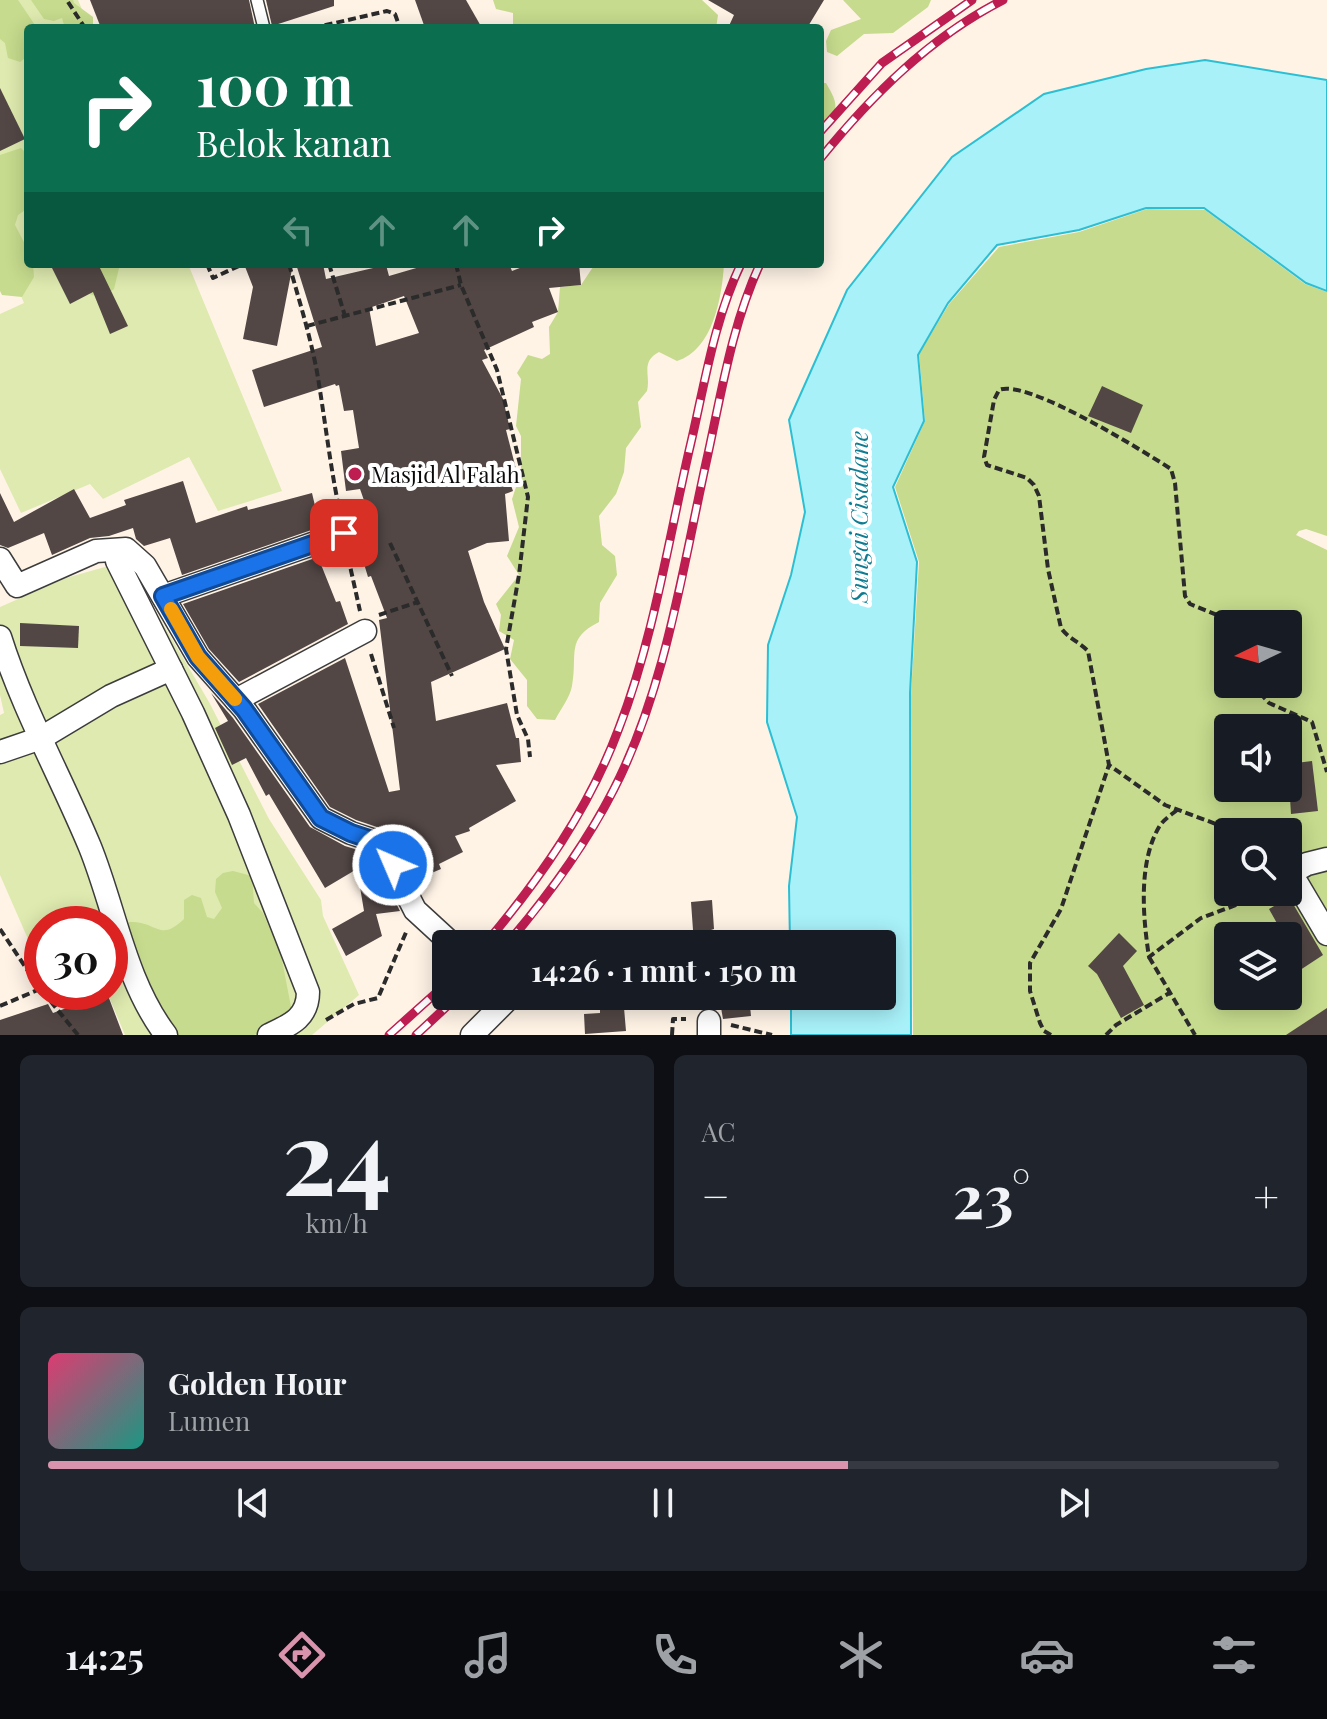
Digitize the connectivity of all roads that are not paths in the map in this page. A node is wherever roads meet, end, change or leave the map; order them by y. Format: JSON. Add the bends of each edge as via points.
{"nodes":[{"id":1,"x":257,"y":0,"type":"edge"},
{"id":2,"x":263,"y":24,"type":"edge"},
{"id":3,"x":344,"y":533,"type":"dead end"},
{"id":4,"x":0,"y":559,"type":"edge"},
{"id":5,"x":117,"y":561,"type":"dead end"},
{"id":6,"x":163,"y":596,"type":"junction"},
{"id":7,"x":370,"y":624,"type":"road end"},
{"id":8,"x":0,"y":637,"type":"edge"},
{"id":9,"x":171,"y":669,"type":"junction"},
{"id":10,"x":236,"y":700,"type":"junction"},
{"id":11,"x":41,"y":738,"type":"junction"},
{"id":12,"x":0,"y":752,"type":"edge"},
{"id":13,"x":1327,"y":859,"type":"edge"},
{"id":14,"x":437,"y":930,"type":"edge"},
{"id":15,"x":1327,"y":934,"type":"edge"},
{"id":16,"x":496,"y":1010,"type":"edge"},
{"id":17,"x":166,"y":1035,"type":"edge"},
{"id":18,"x":269,"y":1035,"type":"edge"},
{"id":19,"x":472,"y":1035,"type":"edge"}],
"edges":[{"from":1,"to":2,"type":"lane"},
{"from":3,"to":6,"type":"street"},
{"from":4,"to":6,"type":"street","via":[[17,586],[96,551],[126,549],[145,566]]},
{"from":5,"to":9,"type":"street"},
{"from":6,"to":10,"type":"street","via":[[198,657]]},
{"from":7,"to":10,"type":"street"},
{"from":8,"to":11,"type":"street"},
{"from":9,"to":11,"type":"street","via":[[111,696]]},
{"from":9,"to":18,"type":"street","via":[[239,815],[308,992],[304,1014]]},
{"from":10,"to":14,"type":"street","via":[[321,818],[381,843],[415,910]]},
{"from":11,"to":12,"type":"street"},
{"from":11,"to":17,"type":"street","via":[[91,850],[143,996]]},
{"from":13,"to":15,"type":"street","via":[[1291,873]]},
{"from":16,"to":19,"type":"street"}]}
